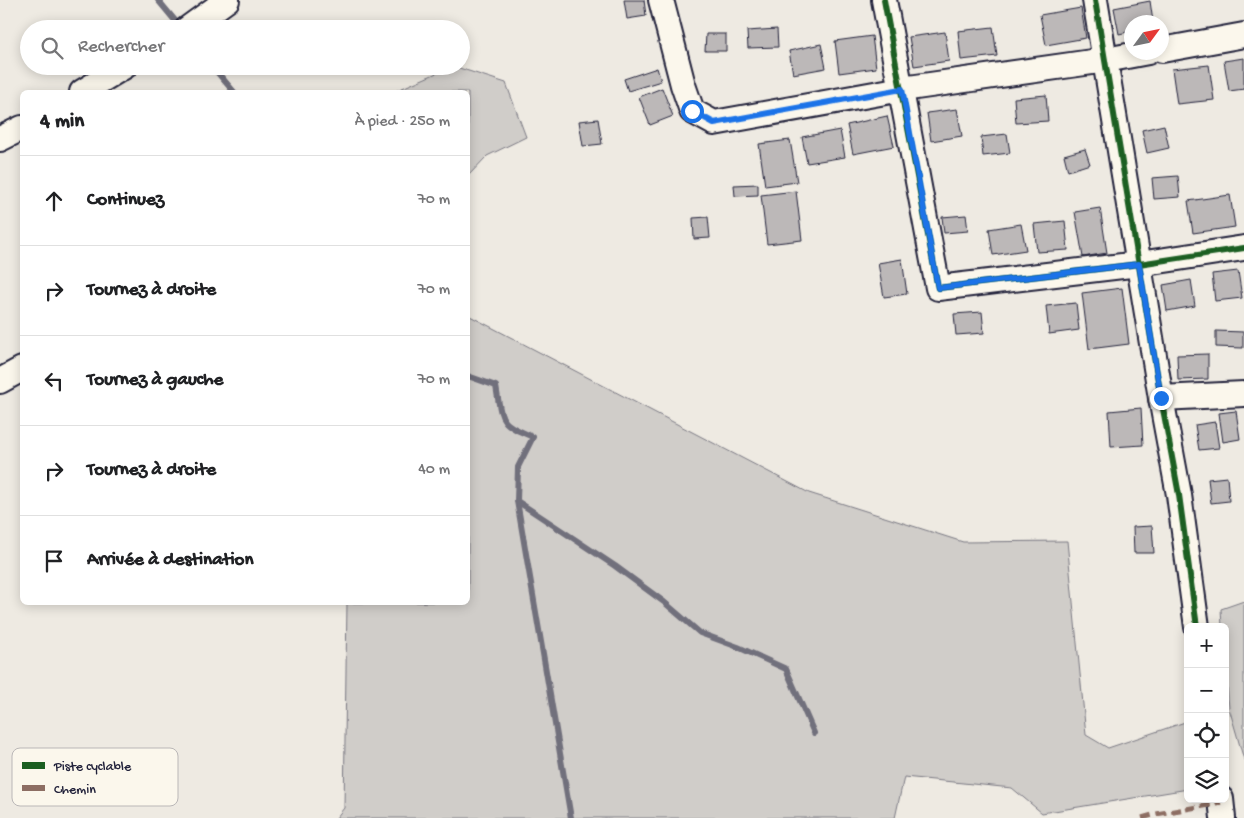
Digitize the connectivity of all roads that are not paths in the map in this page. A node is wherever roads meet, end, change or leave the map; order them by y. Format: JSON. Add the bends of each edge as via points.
{"nodes":[{"id":1,"x":227,"y":0,"type":"edge"},
{"id":2,"x":661,"y":0,"type":"edge"},
{"id":3,"x":884,"y":0,"type":"edge"},
{"id":4,"x":1095,"y":0,"type":"edge"},
{"id":5,"x":199,"y":20,"type":"edge"},
{"id":6,"x":1244,"y":35,"type":"edge"},
{"id":7,"x":1169,"y":49,"type":"edge"},
{"id":8,"x":1124,"y":57,"type":"edge"},
{"id":9,"x":1106,"y":60,"type":"junction"},
{"id":10,"x":110,"y":75,"type":"edge"},
{"id":11,"x":902,"y":89,"type":"junction"},
{"id":12,"x":85,"y":90,"type":"edge"},
{"id":13,"x":20,"y":129,"type":"edge"},
{"id":14,"x":0,"y":139,"type":"edge"},
{"id":15,"x":1244,"y":248,"type":"edge"},
{"id":16,"x":1139,"y":264,"type":"junction"},
{"id":17,"x":20,"y":370,"type":"edge"},
{"id":18,"x":0,"y":381,"type":"edge"},
{"id":19,"x":1244,"y":394,"type":"edge"},
{"id":20,"x":1161,"y":398,"type":"junction"},
{"id":21,"x":1196,"y":623,"type":"edge"},
{"id":22,"x":1221,"y":803,"type":"edge"},
{"id":23,"x":1223,"y":818,"type":"edge"}],
"edges":[{"from":1,"to":5,"type":"street"},
{"from":2,"to":11,"type":"street","via":[[692,111],[714,123]]},
{"from":3,"to":11,"type":"street"},
{"from":4,"to":9,"type":"street"},
{"from":6,"to":7,"type":"street"},
{"from":8,"to":9,"type":"street"},
{"from":9,"to":11,"type":"street"},
{"from":9,"to":16,"type":"street"},
{"from":10,"to":12,"type":"street"},
{"from":11,"to":16,"type":"street","via":[[938,288]]},
{"from":13,"to":14,"type":"street"},
{"from":15,"to":16,"type":"street"},
{"from":16,"to":20,"type":"street"},
{"from":17,"to":18,"type":"street"},
{"from":19,"to":20,"type":"street"},
{"from":20,"to":21,"type":"street","via":[[1179,495]]},
{"from":22,"to":23,"type":"street"}]}
